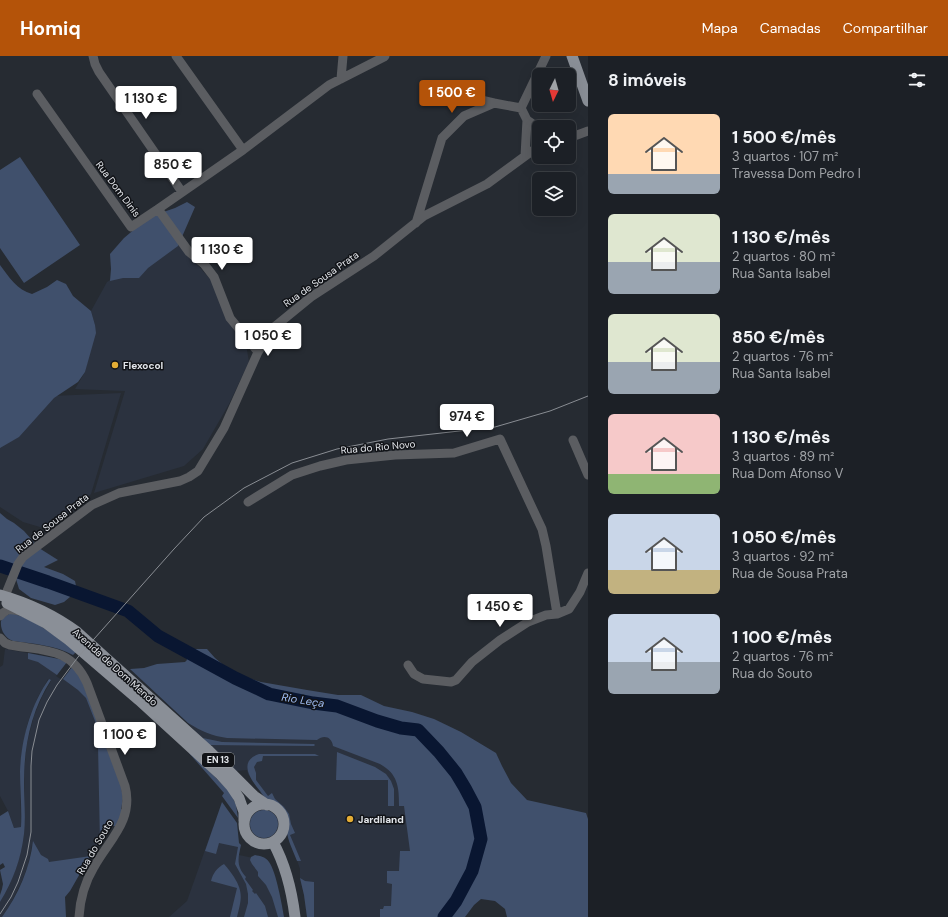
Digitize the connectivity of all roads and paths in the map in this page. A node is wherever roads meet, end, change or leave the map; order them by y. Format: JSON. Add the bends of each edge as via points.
{"nodes":[{"id":1,"x":93,"y":56,"type":"edge"},
{"id":2,"x":176,"y":56,"type":"edge"},
{"id":3,"x":343,"y":56,"type":"edge"},
{"id":4,"x":385,"y":56,"type":"edge"},
{"id":5,"x":546,"y":56,"type":"edge"},
{"id":6,"x":572,"y":56,"type":"edge"},
{"id":7,"x":341,"y":79,"type":"junction"},
{"id":8,"x":37,"y":94,"type":"dead end"},
{"id":9,"x":465,"y":100,"type":"dead end"},
{"id":10,"x":588,"y":101,"type":"edge"},
{"id":11,"x":494,"y":103,"type":"junction"},
{"id":12,"x":521,"y":108,"type":"junction"},
{"id":13,"x":527,"y":120,"type":"junction"},
{"id":14,"x":532,"y":123,"type":"edge"},
{"id":15,"x":588,"y":131,"type":"edge"},
{"id":16,"x":576,"y":135,"type":"edge"},
{"id":17,"x":242,"y":150,"type":"junction"},
{"id":18,"x":532,"y":151,"type":"edge"},
{"id":19,"x":525,"y":156,"type":"junction"},
{"id":20,"x":182,"y":192,"type":"junction"},
{"id":21,"x":158,"y":209,"type":"junction"},
{"id":22,"x":416,"y":223,"type":"junction"},
{"id":23,"x":258,"y":352,"type":"junction"},
{"id":24,"x":573,"y":440,"type":"dead end"},
{"id":25,"x":588,"y":475,"type":"edge"},
{"id":26,"x":248,"y":502,"type":"dead end"},
{"id":27,"x":588,"y":573,"type":"edge"},
{"id":28,"x":2,"y":597,"type":"edge"},
{"id":29,"x":26,"y":613,"type":"junction"},
{"id":30,"x":557,"y":614,"type":"junction"},
{"id":31,"x":0,"y":616,"type":"edge"},
{"id":32,"x":0,"y":638,"type":"edge"},
{"id":33,"x":408,"y":665,"type":"dead end"},
{"id":34,"x":267,"y":804,"type":"junction"},
{"id":35,"x":244,"y":821,"type":"junction"},
{"id":36,"x":273,"y":842,"type":"junction"},
{"id":37,"x":79,"y":917,"type":"edge"},
{"id":38,"x":295,"y":917,"type":"edge"}],
"edges":[{"from":1,"to":20,"type":"street","via":[[99,72]]},
{"from":2,"to":17,"type":"street"},
{"from":3,"to":7,"type":"street"},
{"from":4,"to":7,"type":"street","name":"Rua Dom Dinis"},
{"from":5,"to":12,"type":"street"},
{"from":6,"to":10,"type":"main road"},
{"from":7,"to":17,"type":"street","name":"Rua Dom Dinis","via":[[329,85]]},
{"from":8,"to":21,"type":"street","name":"Rua Dom Dinis","via":[[130,227]]},
{"from":9,"to":11,"type":"street"},
{"from":11,"to":12,"type":"street"},
{"from":11,"to":22,"type":"street","via":[[464,116],[442,138]]},
{"from":12,"to":13,"type":"street"},
{"from":13,"to":14,"type":"street"},
{"from":13,"to":19,"type":"street"},
{"from":15,"to":16,"type":"street"},
{"from":17,"to":20,"type":"street","name":"Rua Dom Dinis"},
{"from":18,"to":19,"type":"street","name":"Rua de Sousa Prata"},
{"from":19,"to":22,"type":"street","name":"Rua de Sousa Prata","via":[[487,184],[424,216]]},
{"from":20,"to":21,"type":"street","name":"Rua Dom Dinis"},
{"from":21,"to":23,"type":"street","via":[[189,252],[204,264],[214,277],[230,318]]},
{"from":22,"to":23,"type":"street","name":"Rua de Sousa Prata","via":[[374,256],[311,297],[273,328]]},
{"from":23,"to":28,"type":"street","name":"Rua de Sousa Prata","via":[[224,428],[198,471],[180,481],[119,493],[92,505],[23,557]]},
{"from":24,"to":25,"type":"street"},
{"from":26,"to":30,"type":"street","name":"Rua do Rio Novo","via":[[292,475],[320,466],[353,459],[454,452],[500,439],[542,529]]},
{"from":27,"to":30,"type":"street","via":[[569,609]]},
{"from":28,"to":29,"type":"main road","name":"Avenida de Dom Mendo","number":"EN 13"},
{"from":28,"to":34,"type":"main road","name":"Avenida de Dom Mendo","number":"EN 13","via":[[30,605],[77,632],[208,750],[254,796]]},
{"from":29,"to":31,"type":"street","via":[[9,609]]},
{"from":29,"to":35,"type":"main road","name":"Avenida de Dom Mendo","number":"EN 13","via":[[46,623],[69,640],[221,775],[239,798]]},
{"from":30,"to":33,"type":"street","via":[[528,622],[500,640],[451,682],[423,679],[414,674]]},
{"from":32,"to":37,"type":"street","name":"Rua do Souto","via":[[10,645],[61,654],[77,665],[87,683],[125,786],[127,803],[124,819],[87,882]]},
{"from":34,"to":35,"type":"main road","via":[[252,808]]},
{"from":34,"to":36,"type":"main road","number":"EN 13","via":[[278,810],[284,821],[282,833]]},
{"from":35,"to":36,"type":"main road","number":"EN 13","via":[[246,833],[254,841],[264,844]]},
{"from":36,"to":38,"type":"main road","via":[[289,883]]}]}
